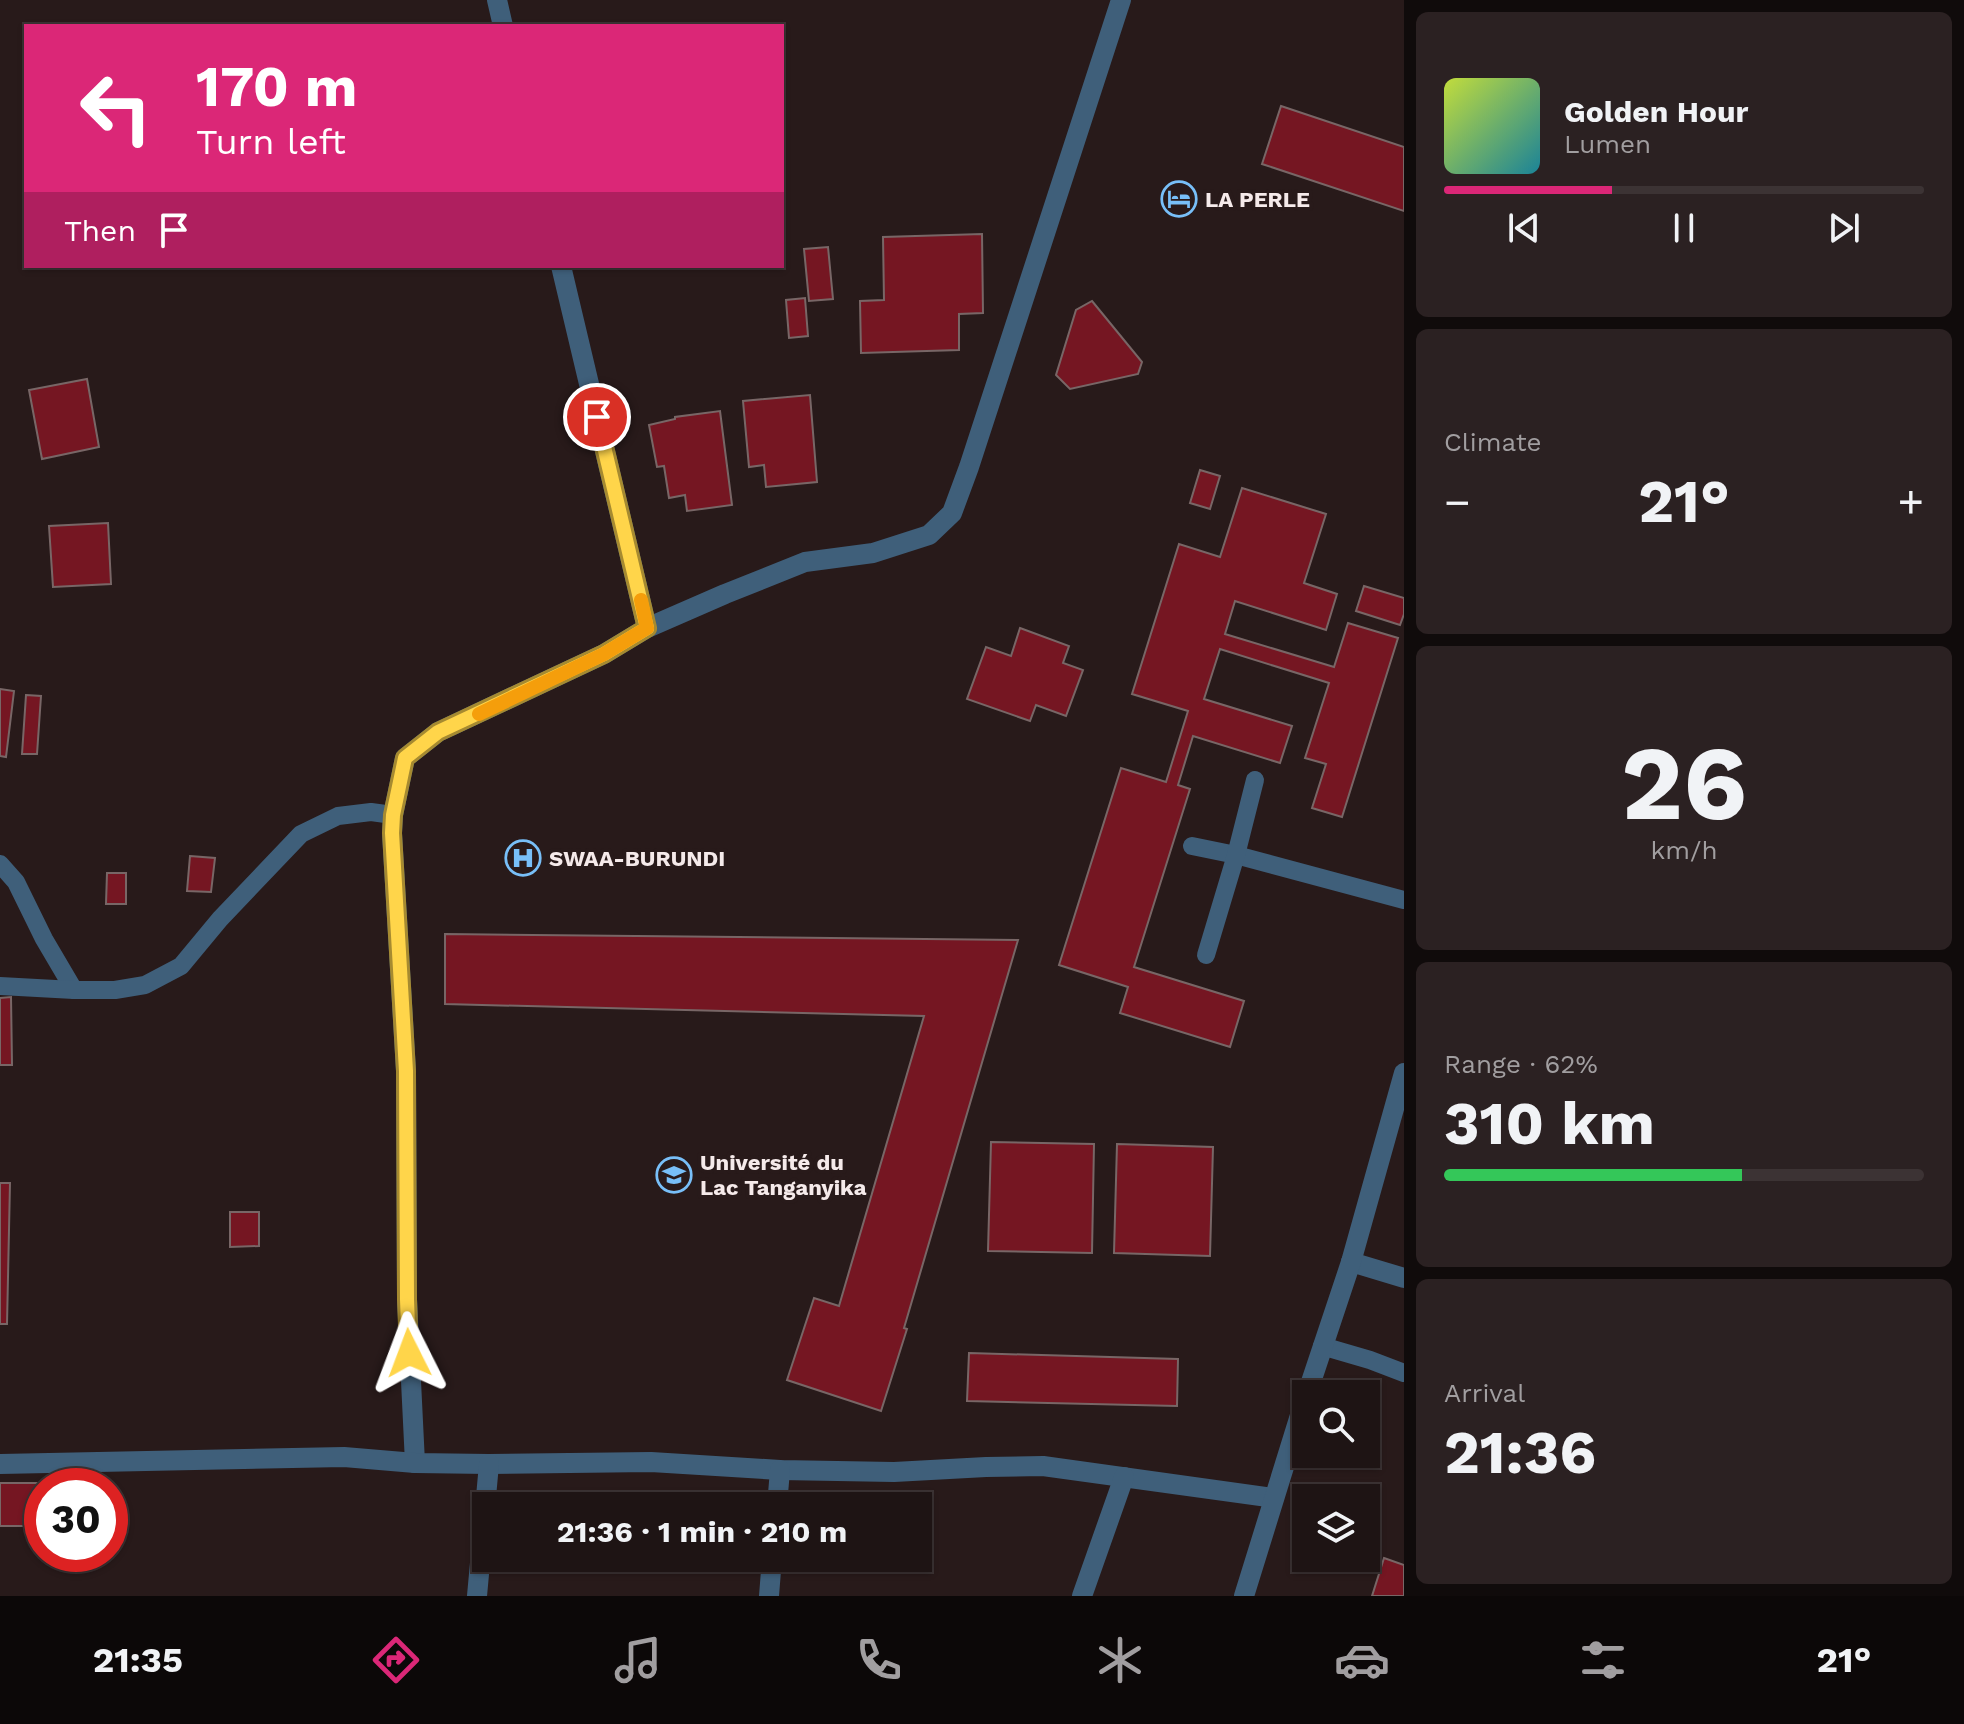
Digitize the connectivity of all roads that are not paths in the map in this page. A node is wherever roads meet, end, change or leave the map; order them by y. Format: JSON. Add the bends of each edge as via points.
{"nodes":[{"id":1,"x":497,"y":0,"type":"edge"},
{"id":2,"x":1121,"y":0,"type":"edge"},
{"id":3,"x":503,"y":24,"type":"edge"},
{"id":4,"x":561,"y":268,"type":"edge"},
{"id":5,"x":647,"y":628,"type":"junction"},
{"id":6,"x":1255,"y":780,"type":"dead end"},
{"id":7,"x":393,"y":815,"type":"junction"},
{"id":8,"x":1192,"y":846,"type":"dead end"},
{"id":9,"x":1236,"y":855,"type":"junction"},
{"id":10,"x":0,"y":864,"type":"edge"},
{"id":11,"x":1404,"y":900,"type":"edge"},
{"id":12,"x":1206,"y":955,"type":"dead end"},
{"id":13,"x":0,"y":986,"type":"edge"},
{"id":14,"x":74,"y":990,"type":"junction"},
{"id":15,"x":1404,"y":1073,"type":"edge"},
{"id":16,"x":1351,"y":1262,"type":"junction"},
{"id":17,"x":1404,"y":1278,"type":"edge"},
{"id":18,"x":1322,"y":1346,"type":"junction"},
{"id":19,"x":1404,"y":1373,"type":"edge"},
{"id":20,"x":1311,"y":1380,"type":"edge"},
{"id":21,"x":1292,"y":1440,"type":"edge"},
{"id":22,"x":415,"y":1463,"type":"junction"},
{"id":23,"x":0,"y":1464,"type":"edge"},
{"id":24,"x":489,"y":1464,"type":"junction"},
{"id":25,"x":780,"y":1470,"type":"junction"},
{"id":26,"x":1124,"y":1477,"type":"junction"},
{"id":27,"x":778,"y":1492,"type":"edge"},
{"id":28,"x":1274,"y":1498,"type":"junction"},
{"id":29,"x":771,"y":1572,"type":"edge"},
{"id":30,"x":477,"y":1596,"type":"edge"},
{"id":31,"x":769,"y":1596,"type":"edge"},
{"id":32,"x":1082,"y":1596,"type":"edge"},
{"id":33,"x":1244,"y":1596,"type":"edge"}],
"edges":[{"from":1,"to":3,"type":"street"},
{"from":2,"to":5,"type":"street","via":[[952,513],[929,535],[873,553],[805,562]]},
{"from":4,"to":5,"type":"street"},
{"from":5,"to":7,"type":"street","via":[[604,654],[438,732],[405,758]]},
{"from":6,"to":9,"type":"lane"},
{"from":7,"to":14,"type":"lane","via":[[338,816],[301,834],[181,966],[145,985]]},
{"from":7,"to":22,"type":"street","via":[[406,1071],[407,1299]]},
{"from":8,"to":9,"type":"lane"},
{"from":9,"to":11,"type":"lane"},
{"from":9,"to":12,"type":"lane"},
{"from":10,"to":14,"type":"lane","via":[[16,882]]},
{"from":13,"to":14,"type":"lane"},
{"from":15,"to":16,"type":"street"},
{"from":16,"to":17,"type":"street"},
{"from":16,"to":18,"type":"street"},
{"from":18,"to":19,"type":"lane"},
{"from":18,"to":20,"type":"street"},
{"from":21,"to":28,"type":"street"},
{"from":22,"to":23,"type":"street","via":[[313,1457]]},
{"from":22,"to":24,"type":"street"},
{"from":24,"to":25,"type":"street","via":[[651,1462]]},
{"from":24,"to":30,"type":"street"},
{"from":25,"to":26,"type":"street","via":[[1043,1466]]},
{"from":25,"to":27,"type":"street"},
{"from":26,"to":28,"type":"street"},
{"from":26,"to":32,"type":"street"},
{"from":28,"to":33,"type":"street"},
{"from":29,"to":31,"type":"street"}]}
